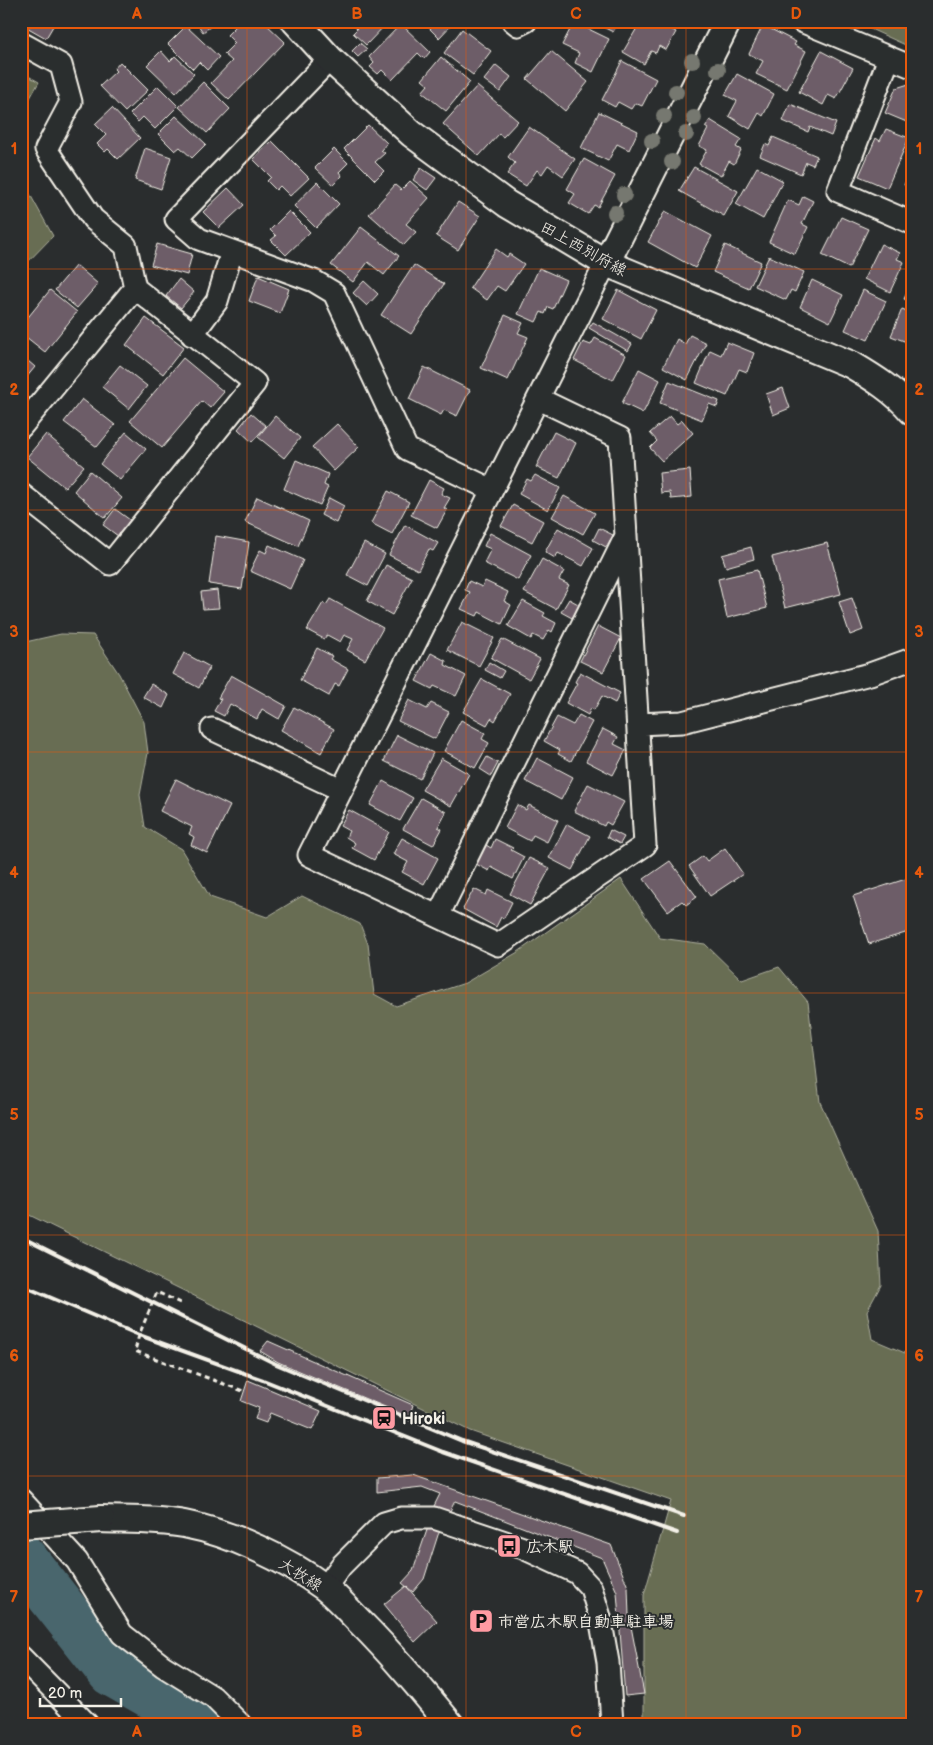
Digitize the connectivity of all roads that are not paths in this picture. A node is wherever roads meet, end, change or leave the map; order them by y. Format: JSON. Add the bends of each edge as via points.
{"nodes":[{"id":1,"x":295,"y":21,"type":"edge"},
{"id":2,"x":513,"y":21,"type":"edge"},
{"id":3,"x":526,"y":21,"type":"edge"},
{"id":4,"x":728,"y":21,"type":"edge"},
{"id":5,"x":800,"y":21,"type":"edge"},
{"id":6,"x":21,"y":43,"type":"edge"},
{"id":7,"x":889,"y":58,"type":"junction"},
{"id":8,"x":330,"y":59,"type":"junction"},
{"id":9,"x":912,"y":67,"type":"edge"},
{"id":10,"x":912,"y":223,"type":"edge"},
{"id":11,"x":232,"y":251,"type":"junction"},
{"id":12,"x":606,"y":263,"type":"junction"},
{"id":13,"x":135,"y":288,"type":"junction"},
{"id":14,"x":192,"y":335,"type":"junction"},
{"id":15,"x":539,"y":399,"type":"junction"},
{"id":16,"x":912,"y":411,"type":"edge"},
{"id":17,"x":21,"y":427,"type":"edge"},
{"id":18,"x":492,"y":490,"type":"junction"},
{"id":19,"x":21,"y":494,"type":"edge"},
{"id":20,"x":626,"y":537,"type":"junction"},
{"id":21,"x":912,"y":659,"type":"edge"},
{"id":22,"x":638,"y":724,"type":"junction"},
{"id":23,"x":212,"y":729,"type":"dead end"},
{"id":24,"x":341,"y":790,"type":"junction"},
{"id":25,"x":438,"y":916,"type":"junction"},
{"id":26,"x":21,"y":1500,"type":"edge"},
{"id":27,"x":21,"y":1525,"type":"edge"},
{"id":28,"x":325,"y":1588,"type":"junction"},
{"id":29,"x":21,"y":1657,"type":"edge"},
{"id":30,"x":87,"y":1724,"type":"edge"},
{"id":31,"x":240,"y":1724,"type":"edge"},
{"id":32,"x":450,"y":1724,"type":"edge"},
{"id":33,"x":612,"y":1724,"type":"edge"}],
"edges":[{"from":1,"to":8,"type":"street","name":"田上西別府線"},
{"from":2,"to":3,"type":"street","via":[[518,25]]},
{"from":4,"to":12,"type":"street"},
{"from":5,"to":7,"type":"street"},
{"from":6,"to":13,"type":"street","via":[[61,65],[71,102],[46,149],[93,220],[126,246]]},
{"from":7,"to":9,"type":"street"},
{"from":7,"to":10,"type":"street","via":[[838,191]]},
{"from":8,"to":11,"type":"street","via":[[176,220],[199,239]]},
{"from":8,"to":12,"type":"street","name":"田上西別府線","via":[[412,134],[507,204]]},
{"from":11,"to":14,"type":"street","via":[[217,301]]},
{"from":11,"to":18,"type":"street","via":[[314,281],[334,293],[407,449]]},
{"from":12,"to":15,"type":"street"},
{"from":12,"to":16,"type":"street","name":"田上西別府線","via":[[852,364],[879,380]]},
{"from":13,"to":14,"type":"street"},
{"from":13,"to":17,"type":"street"},
{"from":14,"to":19,"type":"street","via":[[255,383],[110,564]]},
{"from":15,"to":18,"type":"street"},
{"from":15,"to":20,"type":"street","via":[[620,438]]},
{"from":18,"to":24,"type":"street"},
{"from":20,"to":22,"type":"street"},
{"from":20,"to":25,"type":"street"},
{"from":21,"to":22,"type":"street","via":[[870,674],[682,722]]},
{"from":22,"to":25,"type":"street","via":[[645,844],[498,945]]},
{"from":23,"to":24,"type":"street"},
{"from":24,"to":25,"type":"street","via":[[309,855]]},
{"from":26,"to":31,"type":"street","via":[[77,1561],[122,1634],[163,1666],[213,1697]]},
{"from":27,"to":28,"type":"street","name":"大牧線","bridge":true,"via":[[101,1519],[184,1524],[225,1534],[264,1552]]},
{"from":28,"to":32,"type":"street","name":"大牧線","via":[[384,1647]]},
{"from":28,"to":33,"type":"street","via":[[341,1566],[384,1523],[401,1518],[434,1518],[522,1548],[577,1573],[591,1588],[600,1617],[608,1662]]},
{"from":29,"to":30,"type":"street"}]}
